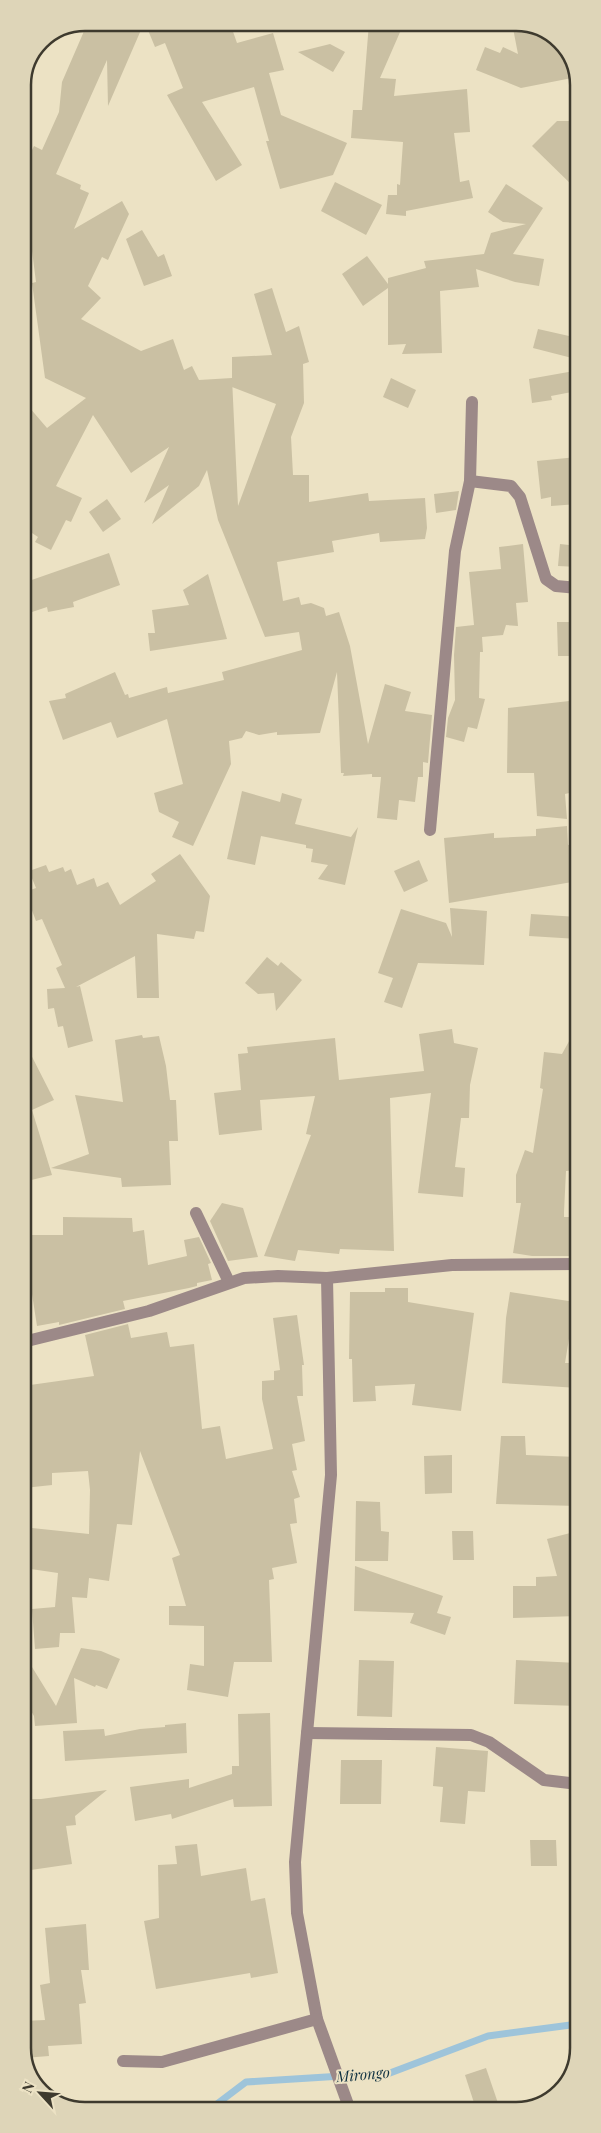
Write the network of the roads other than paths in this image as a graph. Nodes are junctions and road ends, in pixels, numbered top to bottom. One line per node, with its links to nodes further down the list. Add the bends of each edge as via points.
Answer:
1 (472, 402): 2 (street)
2 (470, 481): 3 (street, via 511,486 516,490 546,579 556,586); 4 (street, via 454,560)
3 (570, 587)
4 (430, 830)
5 (196, 1213): 8 (street)
6 (570, 1264): 7 (street, via 452,1265)
7 (327, 1278): 8 (street, via 262,1277); 10 (street, via 331,1475)
8 (229, 1282): 9 (street, via 149,1311)
9 (31, 1340)
10 (307, 1733): 11 (street, via 472,1735 489,1742 544,1780); 12 (street, via 295,1871 297,1913)
11 (570, 1783)
12 (317, 2019): 13 (street, via 162,2062); 14 (street)
13 (123, 2061)
14 (348, 2102)

